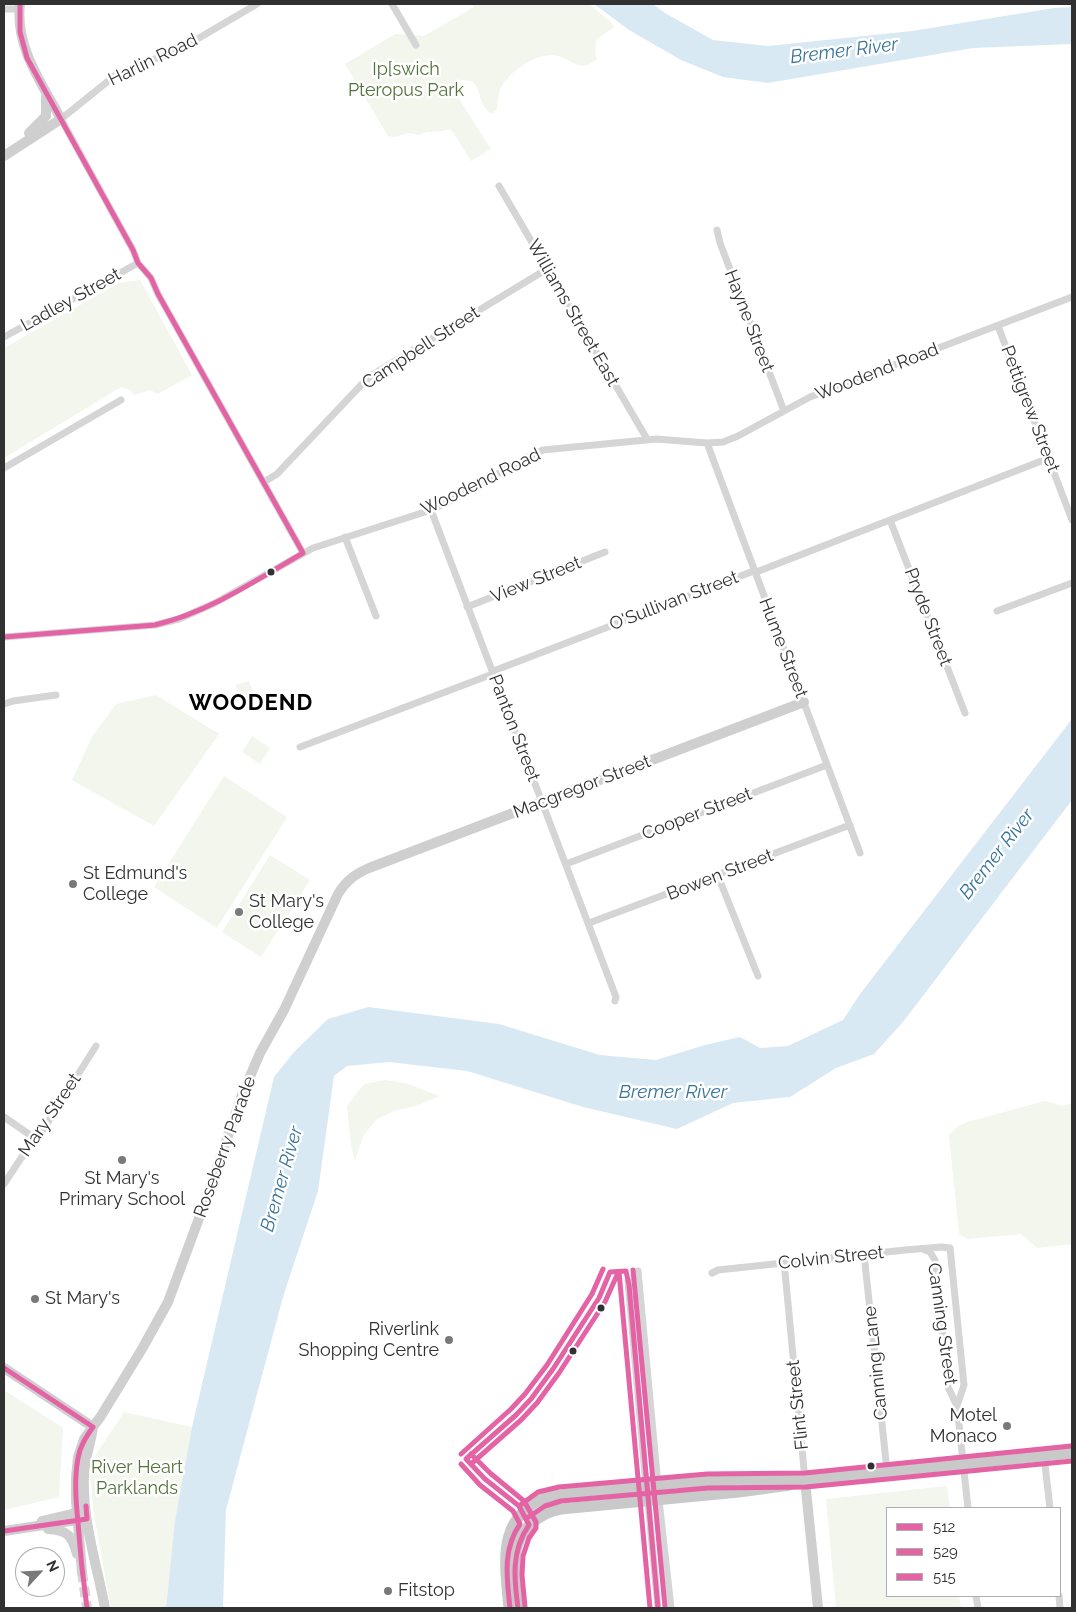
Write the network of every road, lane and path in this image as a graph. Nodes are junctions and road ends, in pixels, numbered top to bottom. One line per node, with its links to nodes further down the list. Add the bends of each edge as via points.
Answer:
1 (257, 4): 7 (street, Harlin Road, via 182,48 117,74)
2 (392, 4): 5 (street)
3 (19, 6): 4 (street); 6 (street, via 27,58)
4 (4, 9)
5 (416, 45)
6 (46, 91): 7 (street); 8 (street, via 47,108 43,120)
7 (61, 119): 8 (street, Harlin Road); 11 (street)
8 (4, 156)
9 (499, 186): 12 (street, Williams Street East)
10 (717, 230): 17 (street, Hayne Street)
11 (138, 263): 15 (street, Ladley Street); 22 (street, via 151,278)
12 (547, 269): 18 (street, Williams Street East); 22 (street, Campbell Street, via 372,376 278,474)
13 (1072, 298): 14 (street, Woodend Road)
14 (998, 326): 17 (street, Woodend Road, via 810,397); 20 (street, Pettigrew Street)
15 (4, 337)
16 (120, 400): 21 (street)
17 (784, 411): 19 (street, Woodend Road, via 738,436 723,442)
18 (647, 439): 19 (street, Woodend Road); 23 (street, Woodend Road, via 543,450)
19 (707, 443): 29 (street, Hume Street)
20 (1049, 458): 24 (street, O'Sullivan Street); 25 (street, Pettigrew Street)
21 (4, 468)
22 (264, 482): 28 (street)
23 (431, 510): 26 (street, Woodend Road); 31 (street, Panton Street)
24 (890, 520): 29 (street, O'Sullivan Street); 39 (street, Pryde Street)
25 (1072, 520)
26 (345, 537): 28 (street, Woodend Road); 33 (street)
27 (605, 552): 31 (street, View Street)
28 (303, 553): 34 (street, Woodend Road, via 215,603 172,621)
29 (754, 571): 35 (street, O'Sullivan Street); 37 (street, Hume Street)
30 (1072, 583): 32 (street)
31 (467, 607): 35 (street, Panton Street)
32 (997, 611)
33 (376, 616)
34 (4, 637)
35 (493, 673): 40 (street, O'Sullivan Street); 42 (street, Panton Street)
36 (56, 695): 38 (street)
37 (804, 702): 41 (street, Hume Street); 42 (street, Macgregor Street)
38 (4, 704)
39 (965, 713)
40 (300, 748)
41 (827, 764): 43 (street, Hume Street); 45 (street, Cooper Street)
42 (542, 802): 45 (street, Panton Street); 46 (street, Macgregor Street)
43 (850, 826): 44 (street, Hume Street); 47 (street, Bowen Street)
44 (860, 853)
45 (566, 864): 48 (street, Panton Street)
46 (361, 871): 64 (street, Roseberry Parade, via 348,880 338,894 284,1010 260,1053 168,1302)
47 (718, 876): 48 (street, Bowen Street); 49 (street)
48 (589, 923): 50 (street, Panton Street)
49 (758, 976)
50 (615, 1001)
51 (96, 1046): 53 (street, Mary Street)
52 (4, 1117): 53 (street)
53 (36, 1139): 54 (street, Mary Street)
54 (4, 1184)
55 (921, 1248): 56 (street, Colvin Street); 57 (street, Colvin Street); 63 (street, Canning Street, via 929,1251 935,1259 948,1387)
56 (950, 1248): 63 (street, Canning Street, via 964,1385)
57 (864, 1254): 58 (street, Colvin Street); 68 (street, Canning Lane)
58 (784, 1262): 60 (street, Colvin Street); 69 (street, Flint Street)
59 (638, 1271): 70 (street)
60 (712, 1273)
61 (628, 1281): 70 (street)
62 (4, 1368): 64 (street)
63 (957, 1406): 67 (street, Canning Street)
64 (93, 1426): 75 (street, via 84,1469)
65 (1072, 1453): 66 (main road)
66 (1044, 1456): 67 (main road); 73 (street)
67 (964, 1464): 68 (main road); 72 (street, Canning Street)
68 (887, 1471): 69 (main road)
69 (805, 1480): 70 (main road, via 725,1480); 71 (main road, via 783,1487); 86 (street, Flint Street)
70 (652, 1485): 71 (main road); 74 (main road, via 554,1495 538,1501)
71 (654, 1501): 76 (main road, via 556,1510 542,1515); 79 (street); 80 (street)
72 (968, 1507)
73 (1050, 1507)
74 (520, 1515): 76 (main road); 82 (main road, via 509,1533 505,1549)
75 (82, 1516): 77 (street, via 52,1518); 77 (street, via 81,1571 74,1544 65,1532); 81 (street)
76 (528, 1526): 83 (main road, via 514,1560)
77 (25, 1527): 78 (street)
78 (4, 1531)
79 (670, 1598): 80 (street); 85 (street)
80 (657, 1599): 84 (street)
81 (105, 1608)
82 (509, 1608)
83 (518, 1608)
84 (658, 1608)
85 (671, 1608)
86 (818, 1608)

